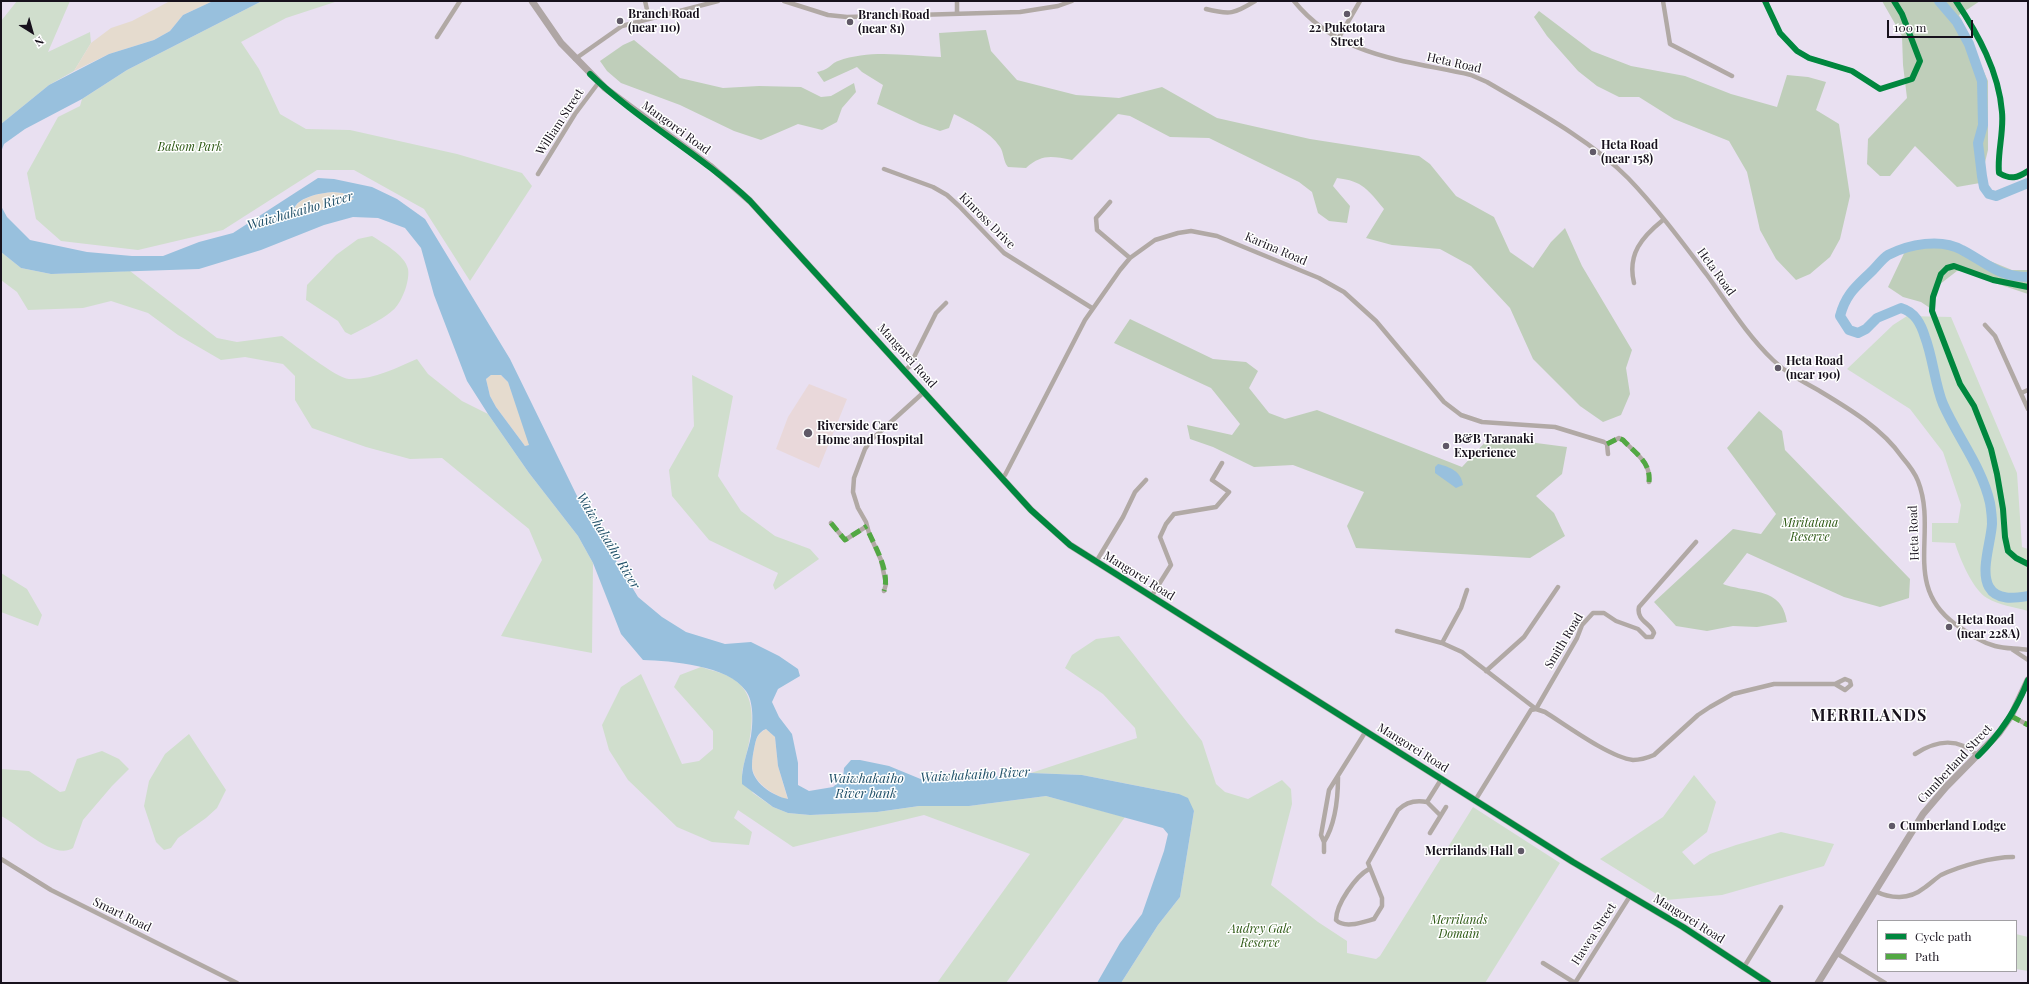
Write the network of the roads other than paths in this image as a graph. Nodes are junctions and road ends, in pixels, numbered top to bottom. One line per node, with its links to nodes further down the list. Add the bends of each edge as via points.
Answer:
1 (460, 1): 16 (street)
2 (532, 1): 18 (street, Mangorei Road)
3 (645, 1): 15 (street)
4 (714, 1): 15 (street)
5 (784, 1): 14 (street, via 838,17)
6 (957, 1): 14 (street)
7 (1072, 1): 14 (street, via 1020,12)
8 (1255, 1): 13 (street, via 1242,10 1226,14)
9 (1294, 1): 17 (street, Heta Road, via 1324,30)
10 (1360, 1): 17 (street)
11 (1663, 1): 19 (street, via 1670,44)
12 (1765, 1): 21 (street, via 1780,33 1797,51 1809,58 1852,71)
13 (1206, 9)
14 (957, 14)
15 (648, 18): 18 (street, via 622,26)
16 (437, 37)
17 (1338, 39): 25 (street, Heta Road, via 1370,54 1458,72 1487,82 1604,156 1629,179)
18 (575, 59): 20 (street, Mangorei Road)
19 (1732, 76)
20 (599, 82): 23 (street, William Street, via 575,114); 31 (street, Mangorei Road, via 627,106 710,166 750,201)
21 (1880, 89)
22 (884, 169): 29 (street, Kinross Drive, via 947,195 1004,253)
23 (538, 174)
24 (1110, 202): 26 (street, via 1096,218 1097,230)
25 (1663, 220): 27 (street, via 1638,244 1632,264); 52 (street, Heta Road, via 1737,318 1774,361 1790,375 1846,407 1882,435 1901,455 1918,480 1924,502 1925,582 1934,602 1949,619 1969,635 1989,644)
26 (1130, 258): 29 (street, Karina Road); 36 (street, Karina Road, via 1155,240 1172,234 1191,232 1217,236 1319,278 1344,292 1376,320 1444,402 1461,415 1482,422 1555,427)
27 (1634, 283)
28 (946, 303): 31 (street, via 936,313 909,367)
29 (1092, 308): 39 (street, Karina Road, via 1006,475)
30 (1985, 325): 34 (street, via 1995,336)
31 (905, 370): 33 (street, Mangorei Road)
32 (2028, 390): 34 (street)
33 (924, 392): 39 (street, Mangorei Road); 43 (street, via 878,432 865,449 853,485 855,500)
34 (2021, 393): 35 (street)
35 (2028, 409)
36 (1606, 444): 37 (street); 41 (street, via 1619,438 1623,440 1646,464 1650,471)
37 (1608, 454)
38 (1222, 463): 49 (street, via 1212,480 1229,492 1220,504 1211,509 1174,514 1166,524 1160,537 1171,565)
39 (1002, 478): 45 (street, Mangorei Road, via 1045,524)
40 (1146, 480): 45 (street, via 1135,492 1124,517)
41 (1649, 482)
42 (831, 523): 43 (street, via 845,540)
43 (867, 526): 48 (street, via 881,560 886,584)
44 (1696, 542): 58 (street, Smith Road, via 1639,607 1641,618 1653,630 1652,637 1646,637 1638,629 1616,621 1604,613 1593,613 1582,625)
45 (1096, 562): 49 (street, Mangorei Road)
46 (1558, 586): 55 (street, via 1524,637)
47 (1467, 590): 51 (street, via 1461,608)
48 (884, 592)
49 (1151, 597): 61 (street, Mangorei Road)
50 (1397, 631): 51 (street)
51 (1442, 643): 55 (street, via 1462,652)
52 (2013, 650): 53 (street, Heta Road); 54 (street, Heta Road)
53 (2028, 650)
54 (2028, 660)
55 (1486, 671): 58 (street)
56 (2028, 680): 59 (street, Cumberland Street)
57 (1835, 684): 58 (street, via 1774,684 1733,694 1698,715 1659,752 1640,760 1617,755)
58 (1536, 709): 66 (street, Smith Road, via 1531,710)
59 (2011, 716): 60 (street); 63 (street, Cumberland Street)
60 (2028, 725)
61 (1366, 731): 64 (street); 65 (street, Mangorei Road)
62 (1915, 754): 63 (street, via 1933,744 1950,742 1962,744)
63 (1978, 756): 76 (street, Cumberland Street, via 1923,814)
64 (1338, 777): 71 (street, via 1335,815); 71 (street, via 1329,790 1321,835)
65 (1442, 778): 66 (street, Mangorei Road); 67 (street)
66 (1476, 799): 77 (street, Mangorei Road)
67 (1427, 802): 69 (street); 75 (street, via 1420,800 1403,805 1398,810 1368,863)
68 (1446, 807): 69 (street)
69 (1440, 815): 70 (street)
70 (1430, 833)
71 (1324, 842): 72 (street)
72 (1324, 852)
73 (2013, 857): 76 (street, via 2000,857 1946,873 1908,896 1893,897)
74 (1, 860): 83 (street, Smart Road, via 51,890)
75 (1370, 869): 75 (street, via 1382,898 1382,906 1374,919 1350,924 1338,922 1336,911 1343,899 1361,873)
76 (1875, 891): 79 (street, Cumberland Street)
77 (1630, 896): 81 (street, Mangorei Road); 84 (street, Hawea Street)
78 (1781, 907): 81 (street)
79 (1836, 953): 86 (street, Cumberland Street); 87 (street)
80 (1543, 963): 84 (street)
81 (1744, 967): 82 (street, Mangorei Road)
82 (1760, 981): 85 (street, Mangorei Road)
83 (237, 983)
84 (1575, 983)
85 (1768, 983)
86 (1818, 983)
87 (1885, 983)

